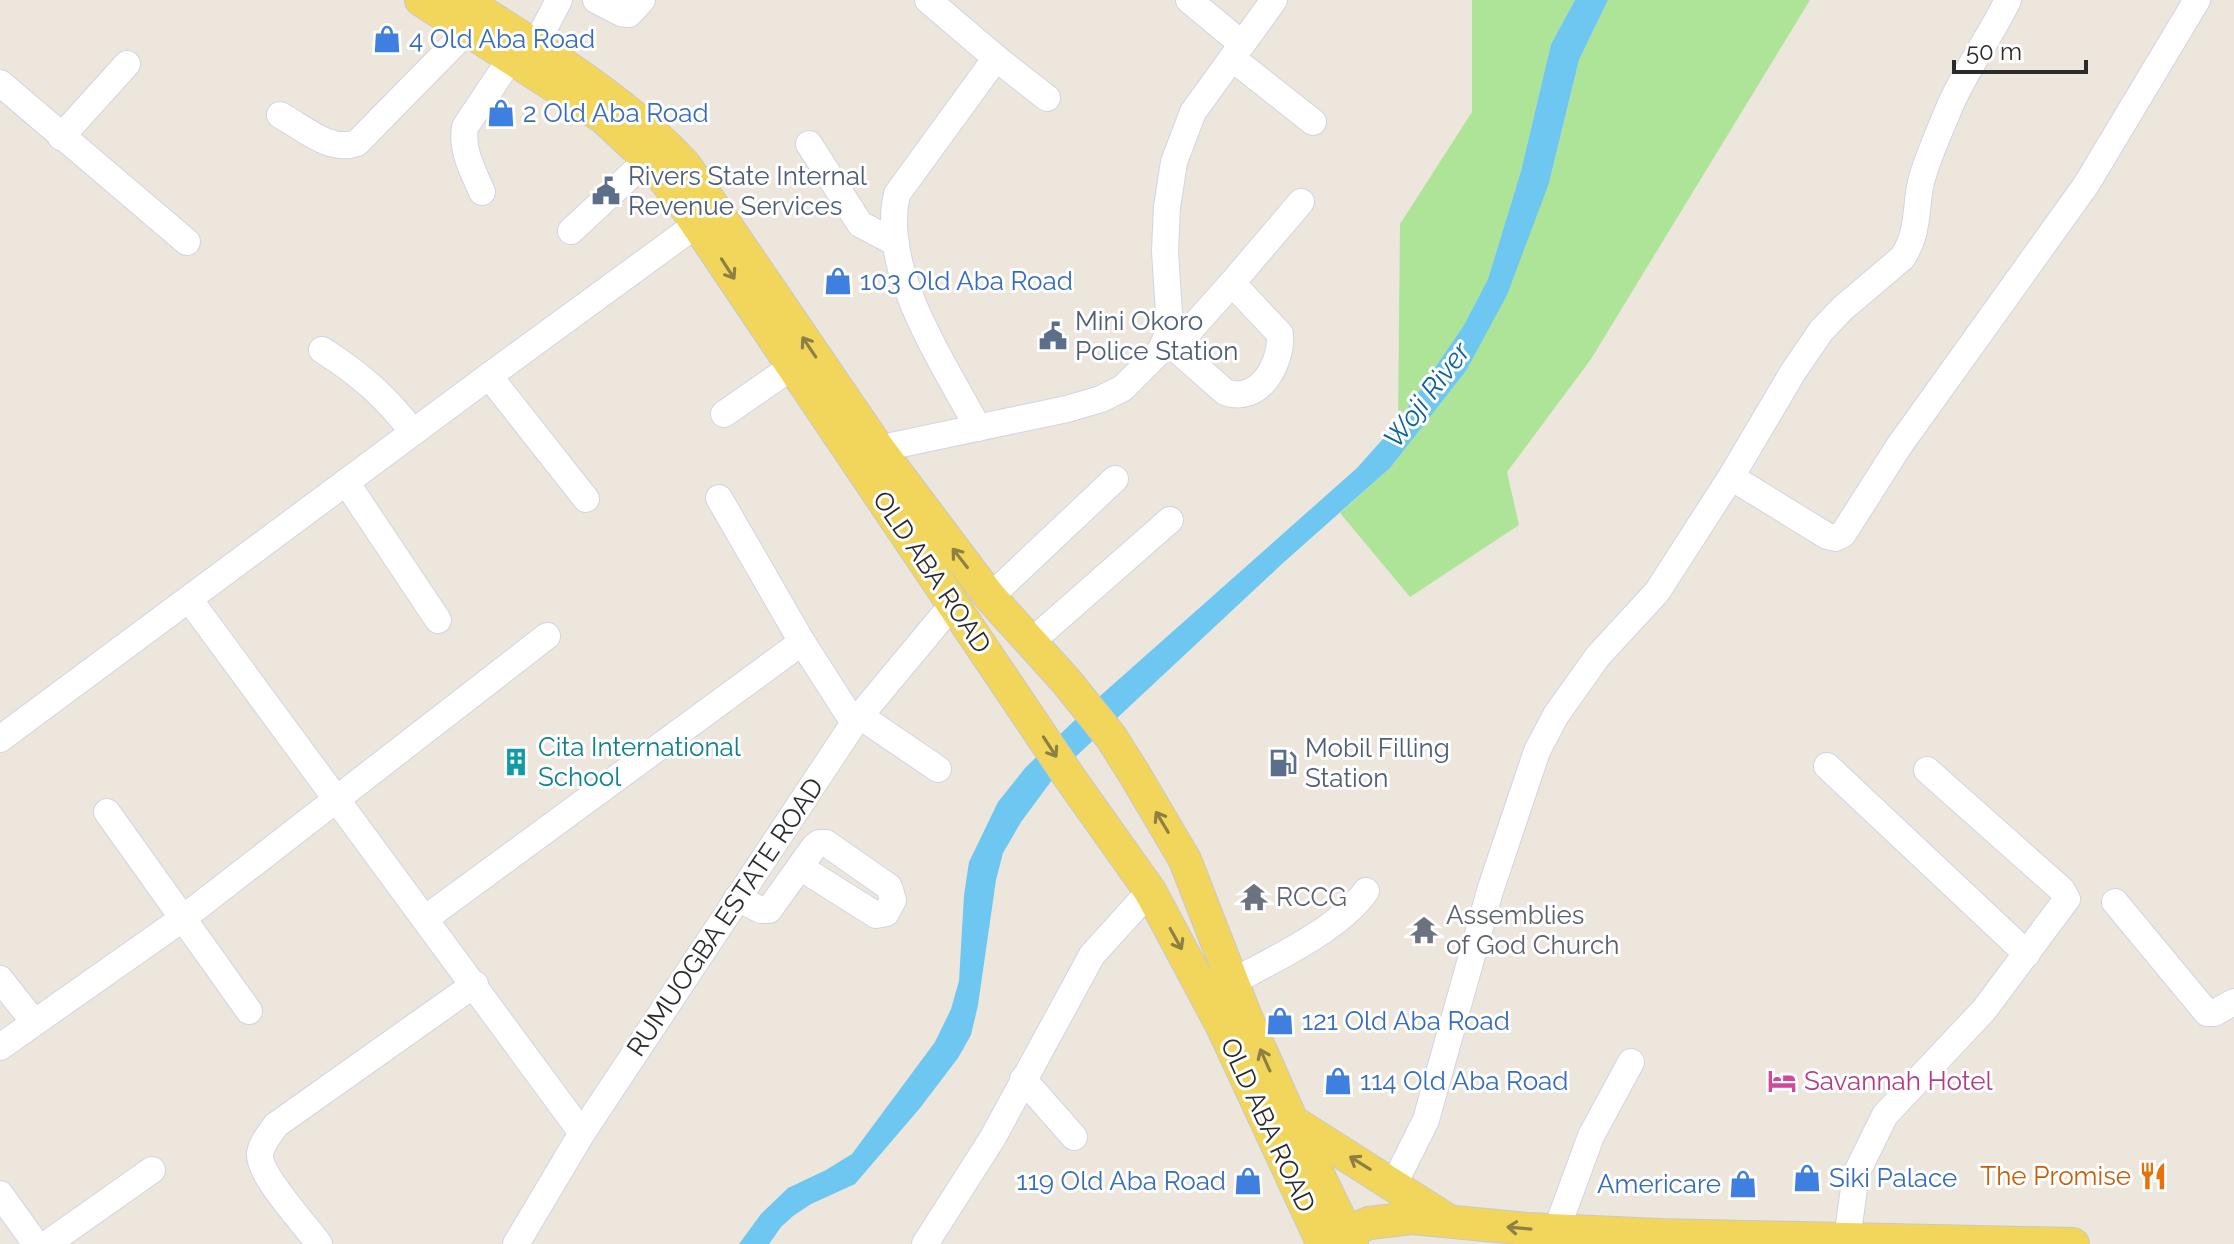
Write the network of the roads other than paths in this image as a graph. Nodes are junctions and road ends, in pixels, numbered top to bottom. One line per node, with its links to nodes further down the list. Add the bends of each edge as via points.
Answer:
1 (421, 0): 10 (main road, OLD ABA ROAD)
2 (559, 0): 12 (street)
3 (596, 0): 4 (street, via 629,14)
4 (642, 0)
5 (928, 0): 13 (street)
6 (1189, 0): 11 (street)
7 (1274, 0): 11 (street)
8 (2008, 0): 37 (street, via 1947,112 1922,182 1910,248 1821,331)
9 (2197, 0): 37 (street, via 2086,185 1899,446 1843,534 1827,536)
10 (465, 15): 12 (main road, OLD ABA ROAD); 17 (street, via 357,143 334,146)
11 (1237, 51): 18 (street); 29 (street, via 1193,112 1174,162 1165,251)
12 (523, 52): 21 (main road, OLD ABA ROAD); 22 (street, via 465,127 465,152); 36 (main road, OLD ABA ROAD, one-way to 12, via 685,165 601,89)
13 (996, 58): 16 (street); 27 (street, via 897,194)
14 (127, 64): 19 (street)
15 (0, 83): 19 (street)
16 (1047, 98)
17 (280, 115)
18 (1313, 122)
19 (61, 137): 26 (street)
20 (809, 144): 27 (street, via 860,224)
21 (648, 159): 24 (main road, OLD ABA ROAD); 25 (street)
22 (482, 192)
23 (1301, 202): 28 (street)
24 (697, 224): 31 (main road, OLD ABA ROAD, one-way to 31); 32 (street)
25 (571, 231)
26 (187, 242)
27 (896, 243): 34 (street, via 909,296)
28 (1232, 283): 29 (street); 29 (street, via 1280,334 1276,362 1259,386 1247,394 1225,392)
29 (1170, 344): 34 (street, via 1123,388 1101,399)
30 (322, 350): 35 (street, via 372,384)
31 (793, 366): 33 (street, via 746,386); 36 (main road, OLD ABA ROAD)
32 (489, 376): 35 (street); 41 (street)
33 (724, 414)
34 (978, 428): 36 (street)
35 (413, 432): 39 (street)
36 (865, 452): 43 (main road, OLD ABA ROAD, one-way to 36); 45 (main road, OLD ABA ROAD)
37 (1731, 477): 78 (street, via 1657,592 1577,684 1537,751 1490,891 1426,1120)
38 (1115, 479): 43 (street)
39 (346, 482): 44 (street); 46 (street)
40 (719, 498): 48 (street)
41 (586, 499)
42 (1170, 520): 49 (street)
43 (990, 597): 49 (main road, OLD ABA ROAD)
44 (189, 599): 51 (street); 55 (street)
45 (953, 604): 50 (street, RUMUOGBA ESTATE ROAD); 58 (main road, OLD ABA ROAD, one-way to 58)
46 (438, 620)
47 (547, 636): 55 (street)
48 (802, 642): 50 (street); 62 (street)
49 (1031, 642): 66 (main road, OLD ABA ROAD, one-way to 49, via 1185,860 1111,737)
50 (857, 720): 53 (street); 60 (street, RUMUOGBA ESTATE ROAD)
51 (0, 739)
52 (1827, 766): 64 (street)
53 (938, 769)
54 (1927, 770): 64 (street, via 2066,896)
55 (338, 800): 62 (street); 63 (street)
56 (107, 812): 63 (street)
57 (800, 867): 60 (street, via 769,910)
58 (1150, 891): 73 (street, via 1092,955); 83 (main road, OLD ABA ROAD, one-way to 83)
59 (1366, 891): 66 (street, via 1343,916)
60 (737, 898): 75 (street, RUMUOGBA ESTATE ROAD)
61 (2115, 902): 68 (street, via 2207,1013)
62 (426, 918): 67 (street)
63 (182, 919): 69 (street); 70 (street)
64 (2027, 954): 82 (street, via 1984,1010 1885,1115 1856,1174)
65 (0, 979): 70 (street)
66 (1232, 982): 74 (main road, OLD ABA ROAD, one-way to 66)
67 (475, 984): 75 (street); 86 (street, via 276,1125 263,1142 259,1157 267,1174)
68 (2234, 1002)
69 (249, 1011)
70 (34, 1022): 71 (street)
71 (0, 1047)
72 (1631, 1062): 81 (street, via 1591,1136)
73 (1023, 1079): 76 (street); 88 (street)
74 (1292, 1121): 78 (main road, one-way to 74); 83 (main road, OLD ABA ROAD)
75 (582, 1133): 87 (street, RUMUOGBA ESTATE ROAD)
76 (1074, 1137)
77 (152, 1170): 85 (street)
78 (1394, 1184): 80 (main road)
79 (0, 1194): 84 (street)
80 (1449, 1221): 81 (main road, one-way to 80); 83 (main road, via 1389,1220)
81 (1556, 1231): 82 (main road)
82 (1847, 1239): 89 (main road)
83 (1333, 1241)
84 (36, 1244)
85 (47, 1244)
86 (319, 1244)
87 (516, 1244)
88 (925, 1244)
89 (2073, 1244)

